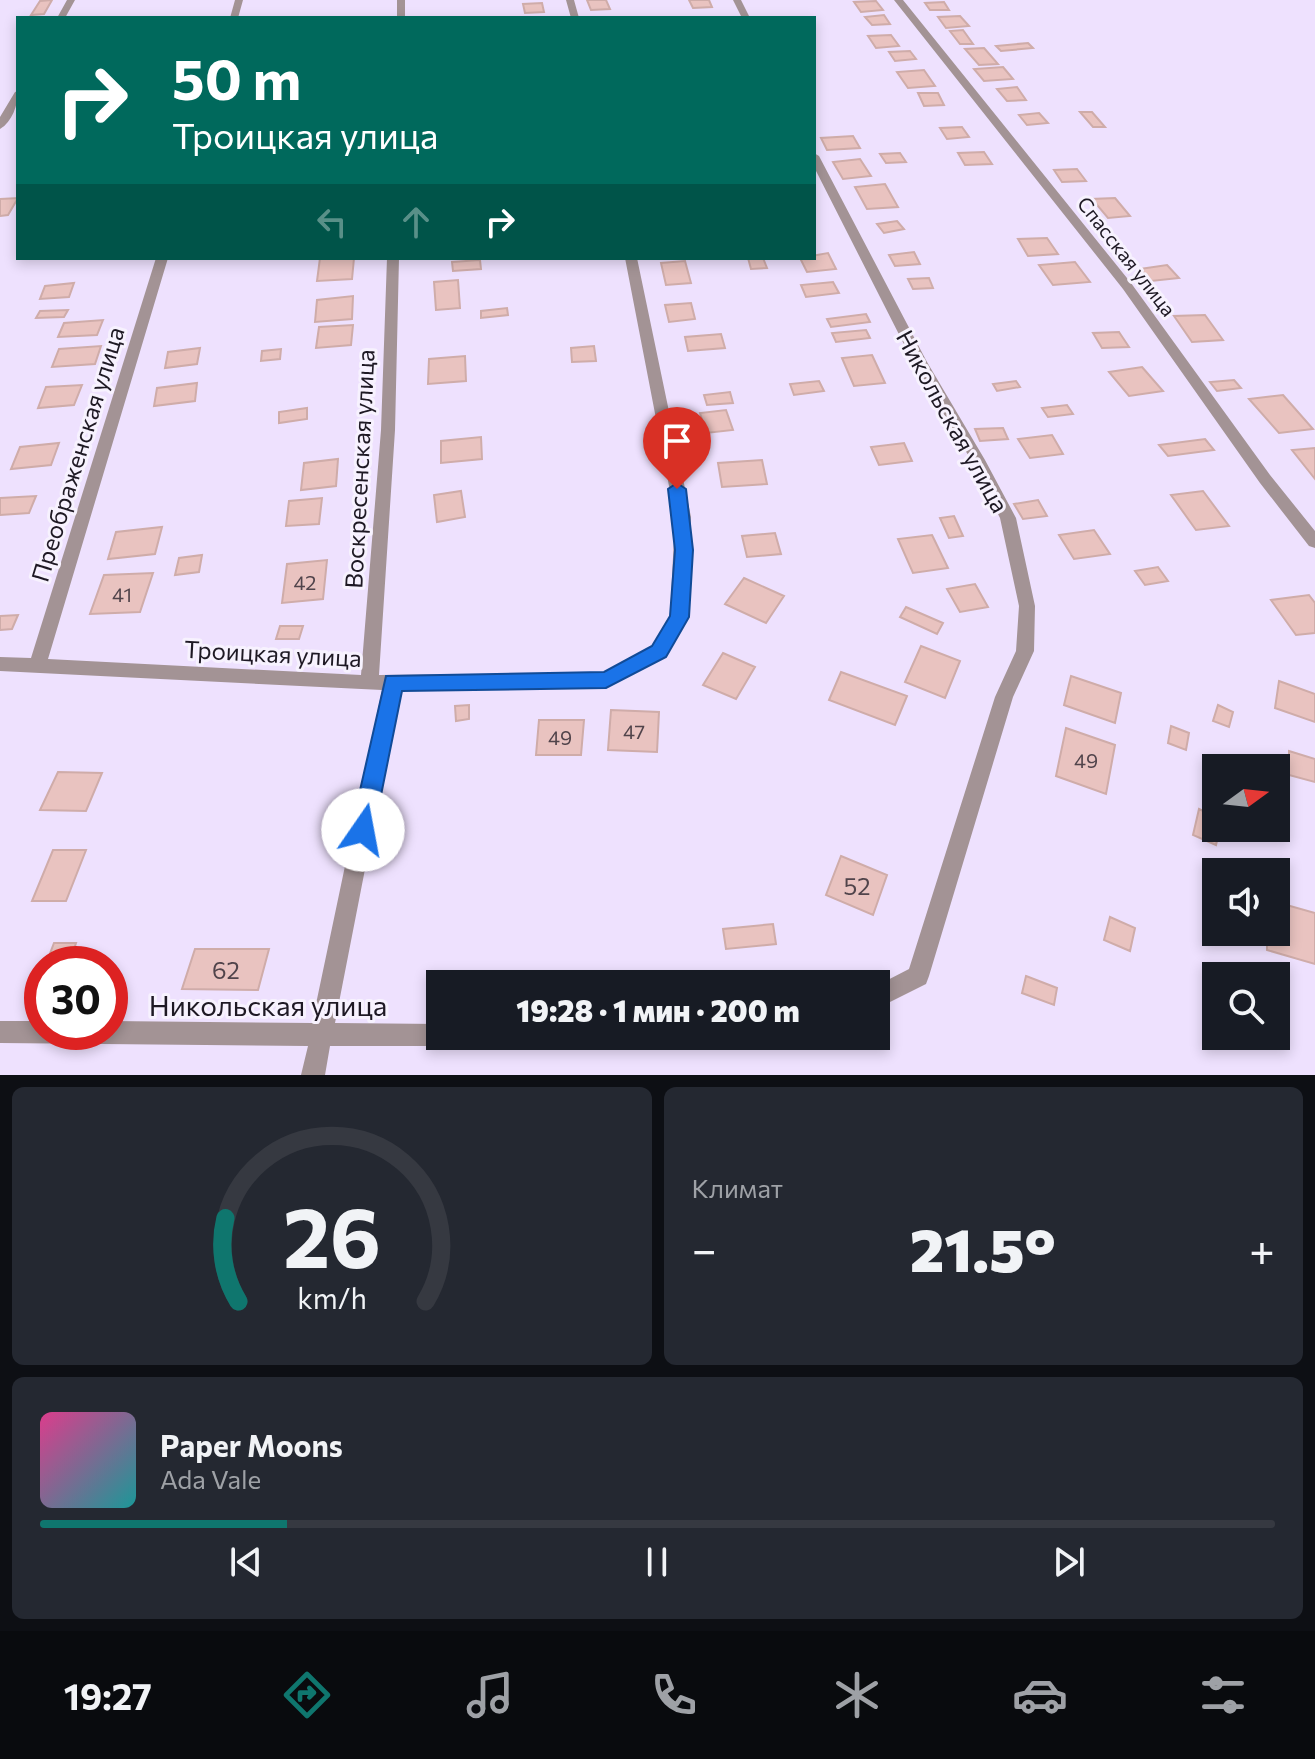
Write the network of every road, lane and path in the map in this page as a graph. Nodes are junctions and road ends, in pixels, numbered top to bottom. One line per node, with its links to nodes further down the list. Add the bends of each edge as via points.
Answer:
1 (898, 0): 8 (street, Спасская улица, via 1127,286)
2 (16, 98): 3 (street)
3 (0, 126)
4 (816, 160): 13 (street, Никольская улица, via 1008,518 1027,606 1025,651 1004,697 918,976)
5 (161, 260): 10 (street, Преображенская улица)
6 (393, 260): 12 (street, Воскресенская улица, via 388,430)
7 (631, 260): 11 (street, Троицкая улица, via 683,517 679,617 659,652 606,680)
8 (1315, 542)
9 (0, 664): 10 (street, Троицкая улица)
10 (38, 664): 12 (street, Троицкая улица)
11 (393, 682): 12 (street, Троицкая улица); 16 (street)
12 (369, 683)
13 (890, 991)
14 (0, 1032): 16 (street, Никольская улица)
15 (426, 1035): 16 (street, Никольская улица)
16 (320, 1037): 17 (street)
17 (313, 1075)

